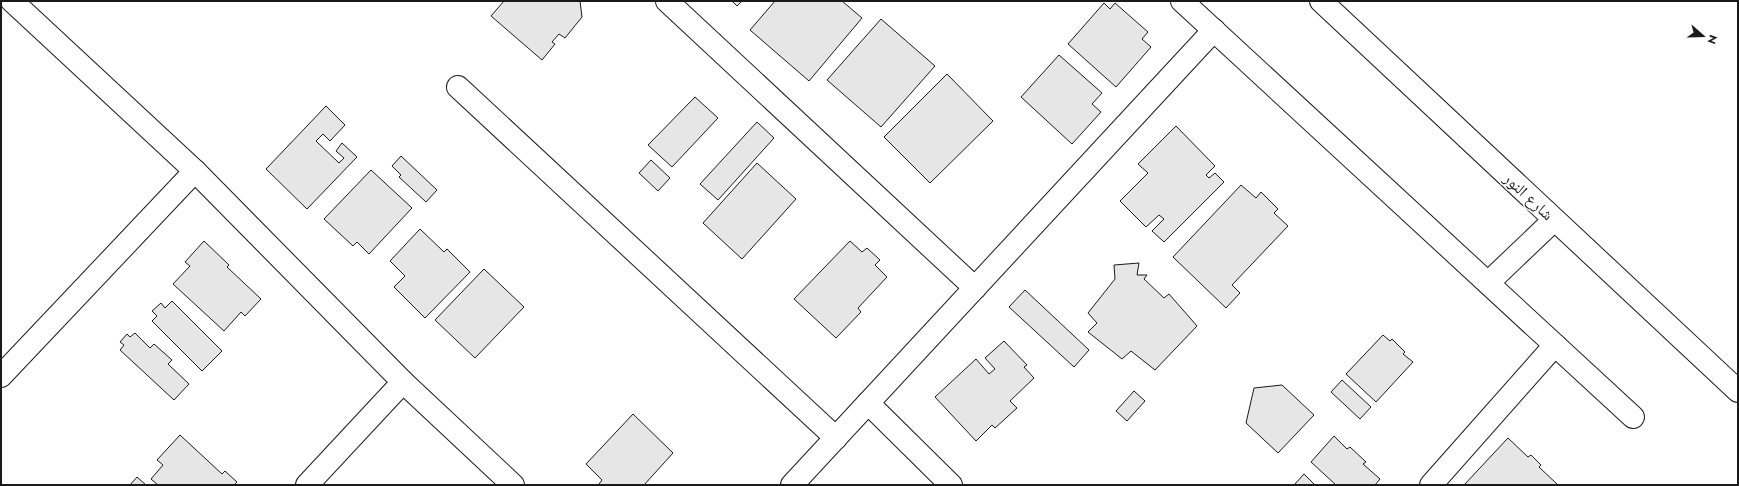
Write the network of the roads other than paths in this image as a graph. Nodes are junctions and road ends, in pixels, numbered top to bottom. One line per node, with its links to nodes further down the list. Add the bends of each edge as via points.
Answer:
1 (12, 1): 7 (street)
2 (667, 1): 10 (street)
3 (1182, 1): 5 (street)
4 (1321, 1): 8 (street, شارع النور)
5 (1214, 30): 9 (street); 10 (street)
6 (458, 86): 17 (street)
7 (195, 171): 12 (street); 13 (street)
8 (1554, 220): 9 (street); 14 (street, شارع النور)
9 (1488, 283): 11 (street)
10 (975, 288): 15 (street)
11 (1554, 344): 16 (street); 22 (street)
12 (1, 376)
13 (403, 382): 18 (street); 19 (street)
14 (1738, 390)
15 (868, 403): 17 (street); 21 (street)
16 (1633, 417)
17 (836, 438): 20 (street)
18 (307, 485)
19 (513, 485)
20 (792, 485)
21 (951, 485)
22 (1431, 485)

